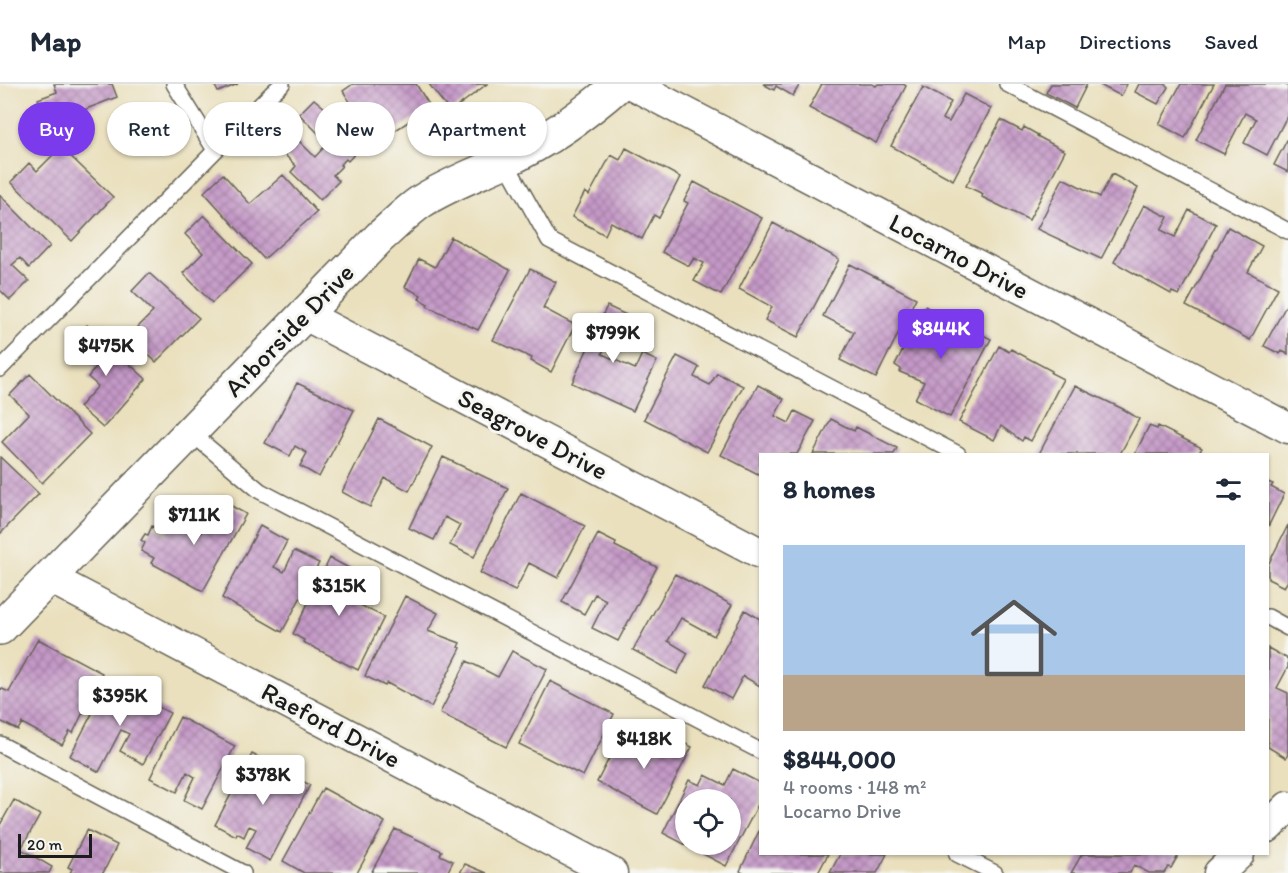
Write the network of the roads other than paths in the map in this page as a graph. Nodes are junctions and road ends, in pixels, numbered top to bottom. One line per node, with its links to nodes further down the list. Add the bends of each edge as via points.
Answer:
1 (174, 84): 7 (lane)
2 (282, 84): 6 (lane)
3 (619, 84): 9 (street, Arborside Drive, via 549,138)
4 (630, 84): 13 (street, Locarno Drive)
5 (1007, 84): 10 (lane)
6 (264, 102)
7 (203, 131)
8 (209, 156): 12 (lane)
9 (505, 161): 11 (street, Arborside Drive, via 463,178 421,202 380,237); 15 (lane, via 549,240)
10 (1288, 231)
11 (305, 315): 14 (street, Arborside Drive); 16 (street, Seagrove Drive)
12 (0, 369)
13 (1288, 428)
14 (190, 432): 17 (street, Arborside Drive); 22 (lane, via 260,492)
15 (956, 453)
16 (759, 552)
17 (50, 578): 19 (street, Arborside Drive); 26 (street, Raeford Drive)
18 (1269, 618): 20 (lane)
19 (0, 628)
20 (1288, 628)
21 (0, 744): 25 (lane)
22 (759, 751)
23 (959, 855): 27 (lane)
24 (1238, 855): 28 (street)
25 (243, 873)
26 (612, 873)
27 (994, 873)
28 (1219, 873)

